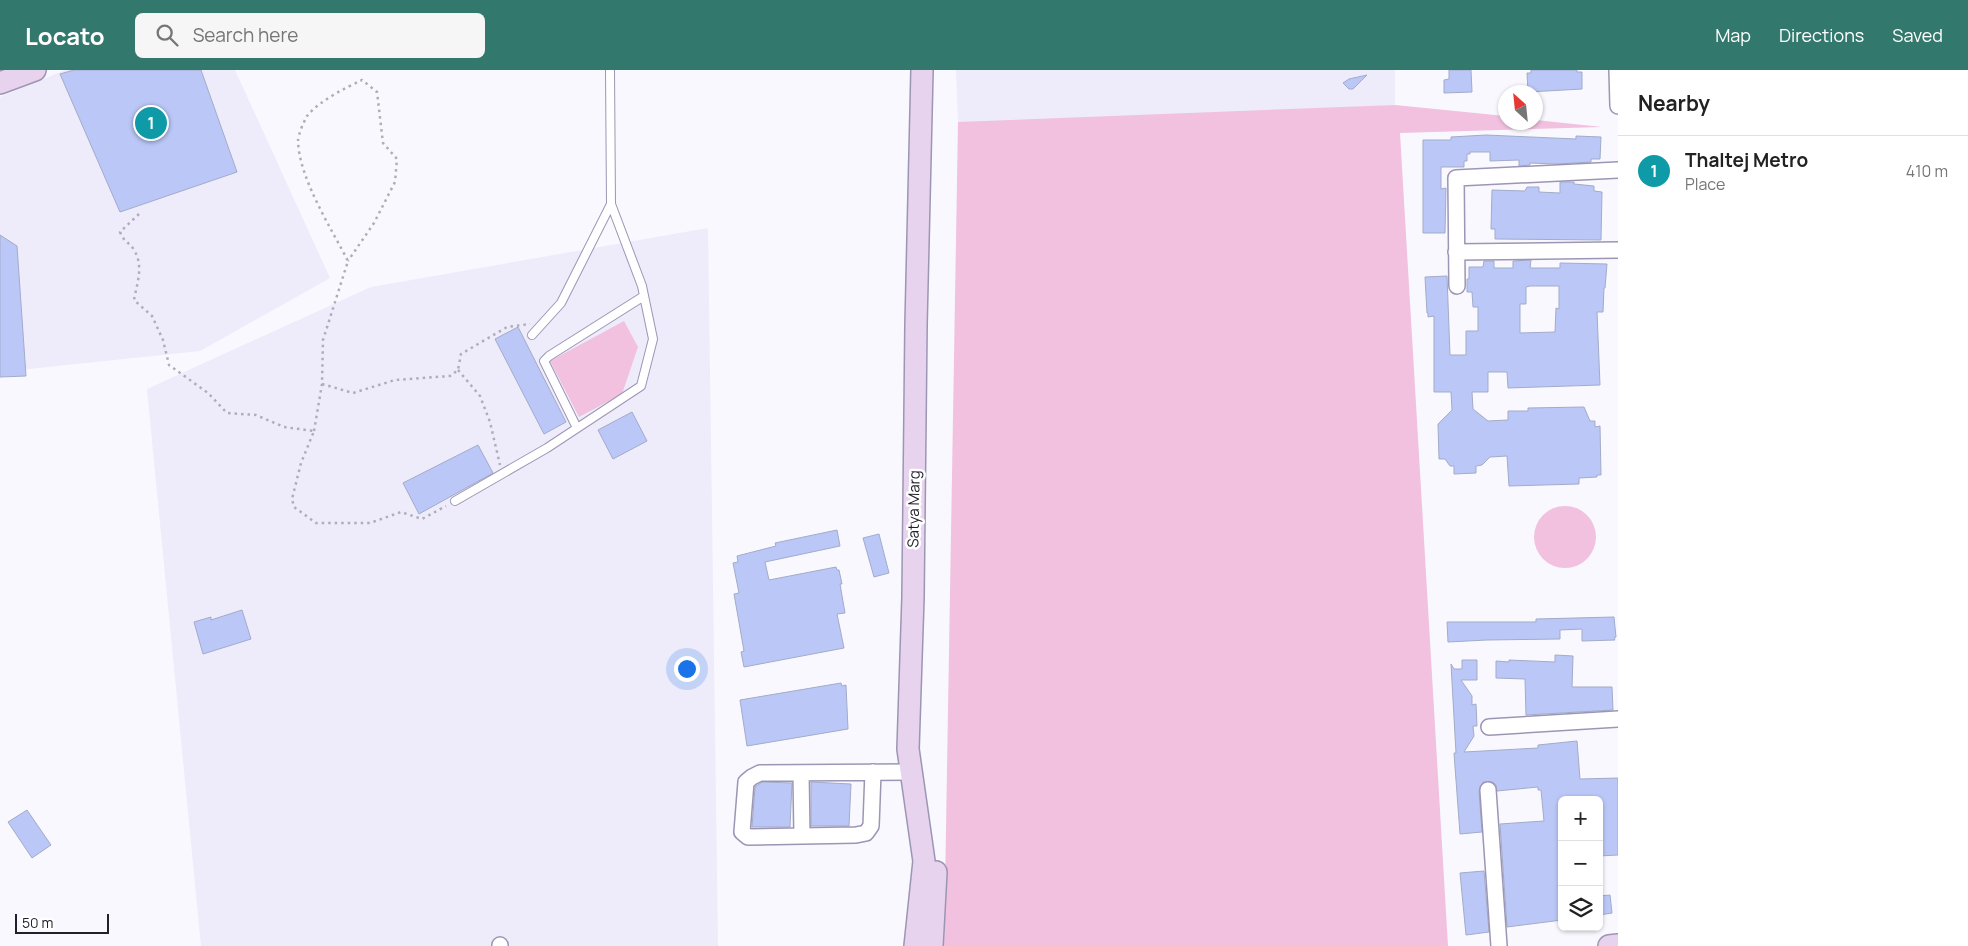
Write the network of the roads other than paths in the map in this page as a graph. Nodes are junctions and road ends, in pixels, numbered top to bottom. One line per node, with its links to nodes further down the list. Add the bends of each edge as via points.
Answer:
1 (35, 70): 6 (main road)
2 (610, 70): 9 (lane)
3 (922, 70): 17 (main road, Satya Marg)
4 (936, 70): 17 (main road, Satya Marg)
5 (1617, 70): 7 (street)
6 (0, 83)
7 (1618, 106)
8 (1618, 170): 11 (street, via 1456,178)
9 (611, 204): 13 (lane); 14 (lane, via 561,303)
10 (1618, 250): 11 (street)
11 (1456, 252): 12 (street)
12 (1457, 286)
13 (644, 296): 15 (lane, via 653,339 641,386); 15 (lane, via 544,361)
14 (532, 336)
15 (577, 428): 16 (lane)
16 (455, 501)
17 (917, 670): 21 (main road, Satya Marg, via 908,749); 27 (main road, Satya Marg, via 921,755 936,877)
18 (1618, 719): 19 (street)
19 (1489, 727)
20 (873, 772): 21 (street); 22 (street); 24 (street, via 871,826 866,833 856,836)
21 (911, 772): 26 (main road, Satya Marg, via 924,861)
22 (801, 773): 24 (street); 24 (street, via 760,773 746,782 742,832 748,837)
23 (1488, 790): 28 (street)
24 (802, 836)
25 (1618, 945): 29 (main road)
26 (915, 946)
27 (932, 946)
28 (1499, 946)
29 (1608, 946)

